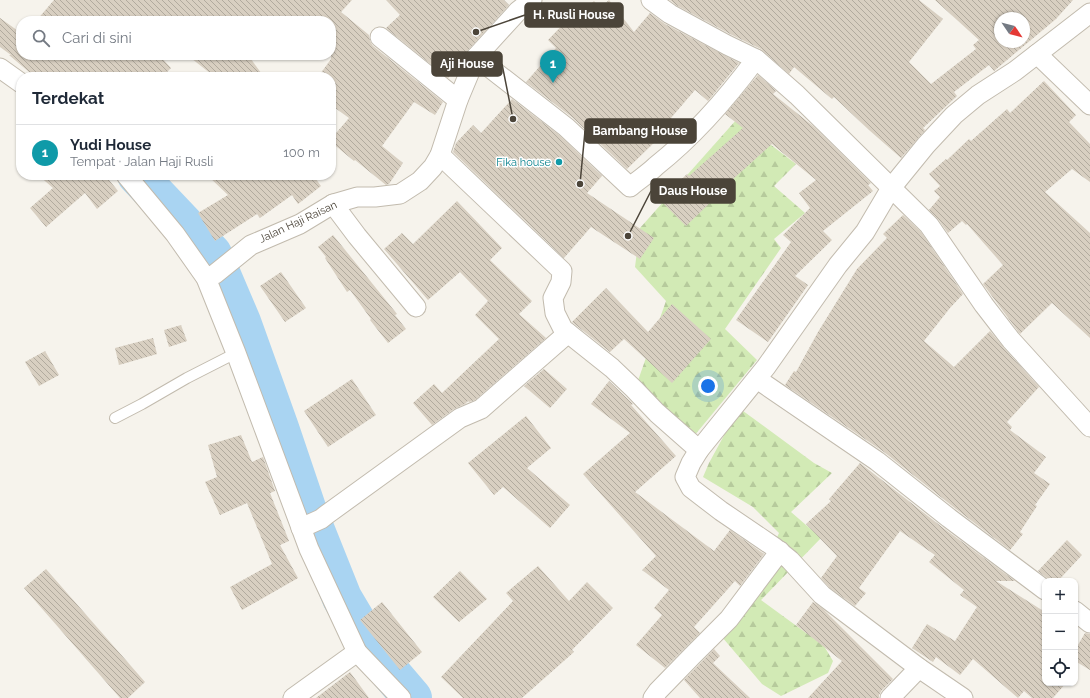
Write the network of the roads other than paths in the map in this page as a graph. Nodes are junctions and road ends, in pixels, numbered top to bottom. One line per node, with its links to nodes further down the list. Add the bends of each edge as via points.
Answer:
1 (651, 0): 7 (street, via 670,14)
2 (520, 4): 6 (street, Jalan Haji Raisan)
3 (1090, 14): 5 (street)
4 (380, 36): 10 (street)
5 (1037, 54): 11 (street); 14 (street, via 954,115)
6 (476, 57): 7 (street, via 566,127 630,187 657,166 701,124); 10 (street, Jalan Haji Raisan)
7 (756, 59): 14 (street, via 797,95)
8 (0, 68): 9 (street)
9 (16, 79)
10 (458, 100): 12 (street, Jalan Haji Raisan)
11 (1090, 105)
12 (440, 156): 15 (street, Jalan Haji Raisan, via 420,182 400,194 357,197); 18 (street, via 562,271 561,282 553,298 555,313 563,330)
13 (130, 180): 16 (street)
14 (891, 188): 20 (street, via 865,232 838,265); 22 (street, via 929,226 1011,340)
15 (333, 204): 16 (street, Jalan Haji Raisan, via 300,224 251,244); 17 (street)
16 (211, 276): 19 (street)
17 (416, 307)
18 (568, 333): 23 (street, via 612,368); 24 (street, via 481,410 460,418)
19 (236, 353): 21 (lane); 24 (street)
20 (757, 379): 23 (street); 26 (street, via 877,460 948,518)
21 (115, 418)
22 (1090, 427)
23 (698, 450): 25 (street, via 685,477 691,488)
24 (310, 524): 29 (street, via 309,549)
25 (780, 551): 30 (street, via 822,594); 33 (street, via 729,619)
26 (1042, 588)
27 (1078, 613): 28 (street)
28 (1090, 623)
29 (357, 652): 31 (street); 32 (street)
30 (919, 668): 34 (street); 35 (street)
31 (293, 698)
32 (401, 698)
33 (653, 698)
34 (890, 698)
35 (963, 698)

